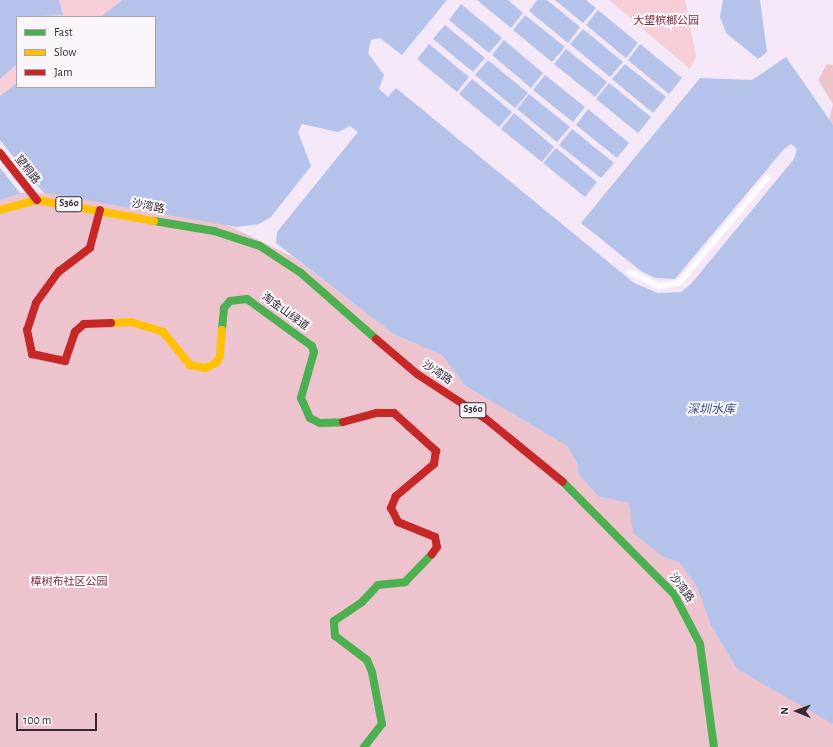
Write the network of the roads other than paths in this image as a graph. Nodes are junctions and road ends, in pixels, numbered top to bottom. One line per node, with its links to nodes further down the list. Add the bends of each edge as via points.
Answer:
1 (0, 153): 3 (street, 望桐路)
2 (768, 177): 6 (street, via 679,283 659,286)
3 (37, 200): 4 (street, 沙湾路 / S360); 5 (street, 沙湾路 / S360)
4 (0, 210)
5 (100, 210): 7 (street, 淘金山绿道, via 90,248 59,271 36,303 27,330 32,354 64,361 75,332 84,324 131,322 163,332 190,365 205,368 216,363 220,356 224,308 230,301 247,299 312,346 314,352 302,398 310,418 320,423 337,423 378,413 394,412 436,451 434,464 396,496 391,508 398,522 434,536 437,547 405,582 378,585 334,621 335,636 367,660 372,672 382,724); 8 (street, 沙湾路 / S360, via 224,233 270,251 301,273 417,374 486,418 550,468 674,594 690,619 706,666)
6 (630, 272)
7 (364, 747)
8 (714, 747)

